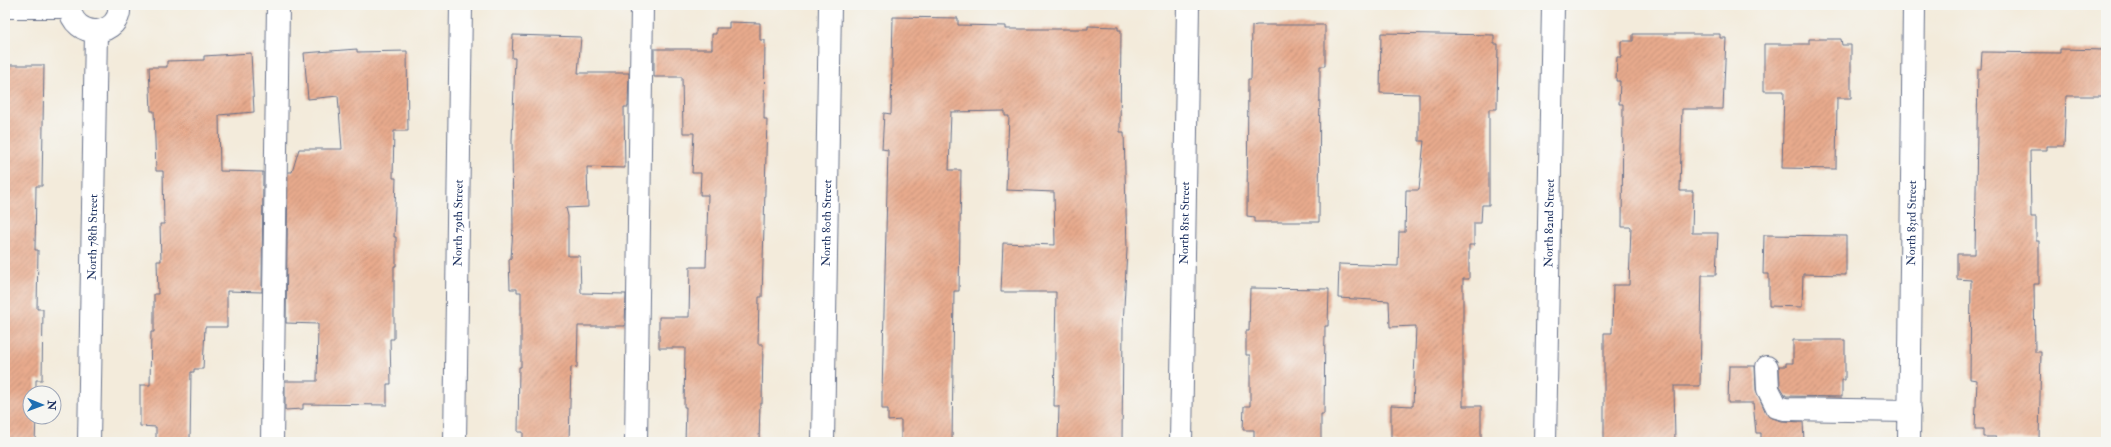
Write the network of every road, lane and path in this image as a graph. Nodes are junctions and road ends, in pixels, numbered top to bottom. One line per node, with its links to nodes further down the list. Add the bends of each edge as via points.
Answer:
1 (119, 5): 2 (street); 12 (street, via 117,17 112,24)
2 (126, 5)
3 (278, 5): 16 (street)
4 (462, 5): 17 (street, North 79th Street)
5 (642, 5): 18 (street)
6 (830, 5): 19 (street, North 80th Street)
7 (1188, 5): 20 (street, North 81st Street)
8 (1553, 5): 21 (street, North 82nd Street)
9 (1914, 5): 14 (street, North 83rd Street)
10 (69, 6): 11 (street); 12 (street, via 73,21 79,27)
11 (5, 7)
12 (96, 32): 15 (street, North 78th Street)
13 (1767, 367): 14 (street, via 1768,389 1777,406 1785,409)
14 (1910, 411): 22 (street, North 83rd Street)
15 (89, 442)
16 (272, 442)
17 (455, 442)
18 (636, 442)
19 (823, 442)
20 (1181, 442)
21 (1545, 442)
22 (1909, 442)

